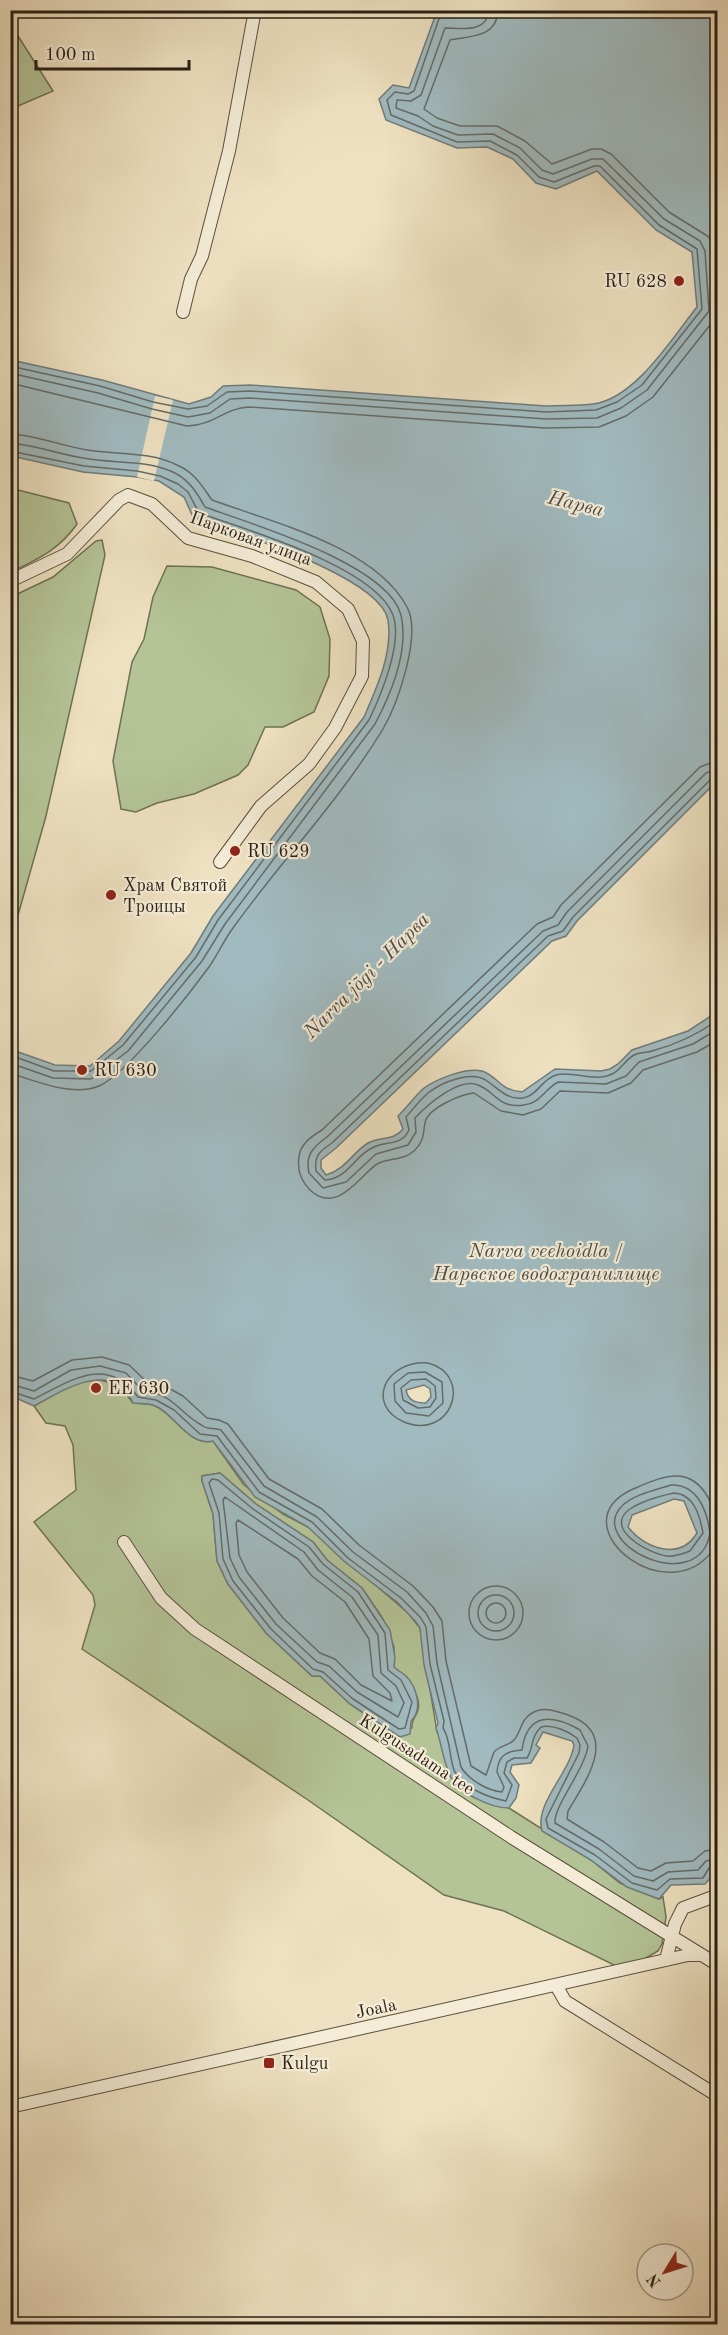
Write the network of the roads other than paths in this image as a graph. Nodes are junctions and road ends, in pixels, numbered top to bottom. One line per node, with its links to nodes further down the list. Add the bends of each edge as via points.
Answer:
1 (255, 10): 2 (street, via 231,140 202,256 191,279)
2 (183, 312)
3 (10, 581): 4 (street, Парковая улица, via 67,554 128,495 152,504 188,538 300,574 330,591 348,609 365,650 358,689 320,751 261,806)
4 (220, 862)
5 (124, 1542): 7 (street, Kulgusadama tee, via 161,1598 195,1629 511,1837)
6 (717, 1895): 7 (street, via 683,1908)
7 (674, 1936): 8 (street, Kulgusadama tee); 9 (street)
8 (702, 1954): 9 (street, Joala); 10 (street, Kulgusadama tee)
9 (666, 1960): 11 (street, Joala)
10 (717, 1965)
11 (557, 1987): 12 (street, via 565,2001); 13 (street, Joala)
12 (717, 2096)
13 (10, 2107)

